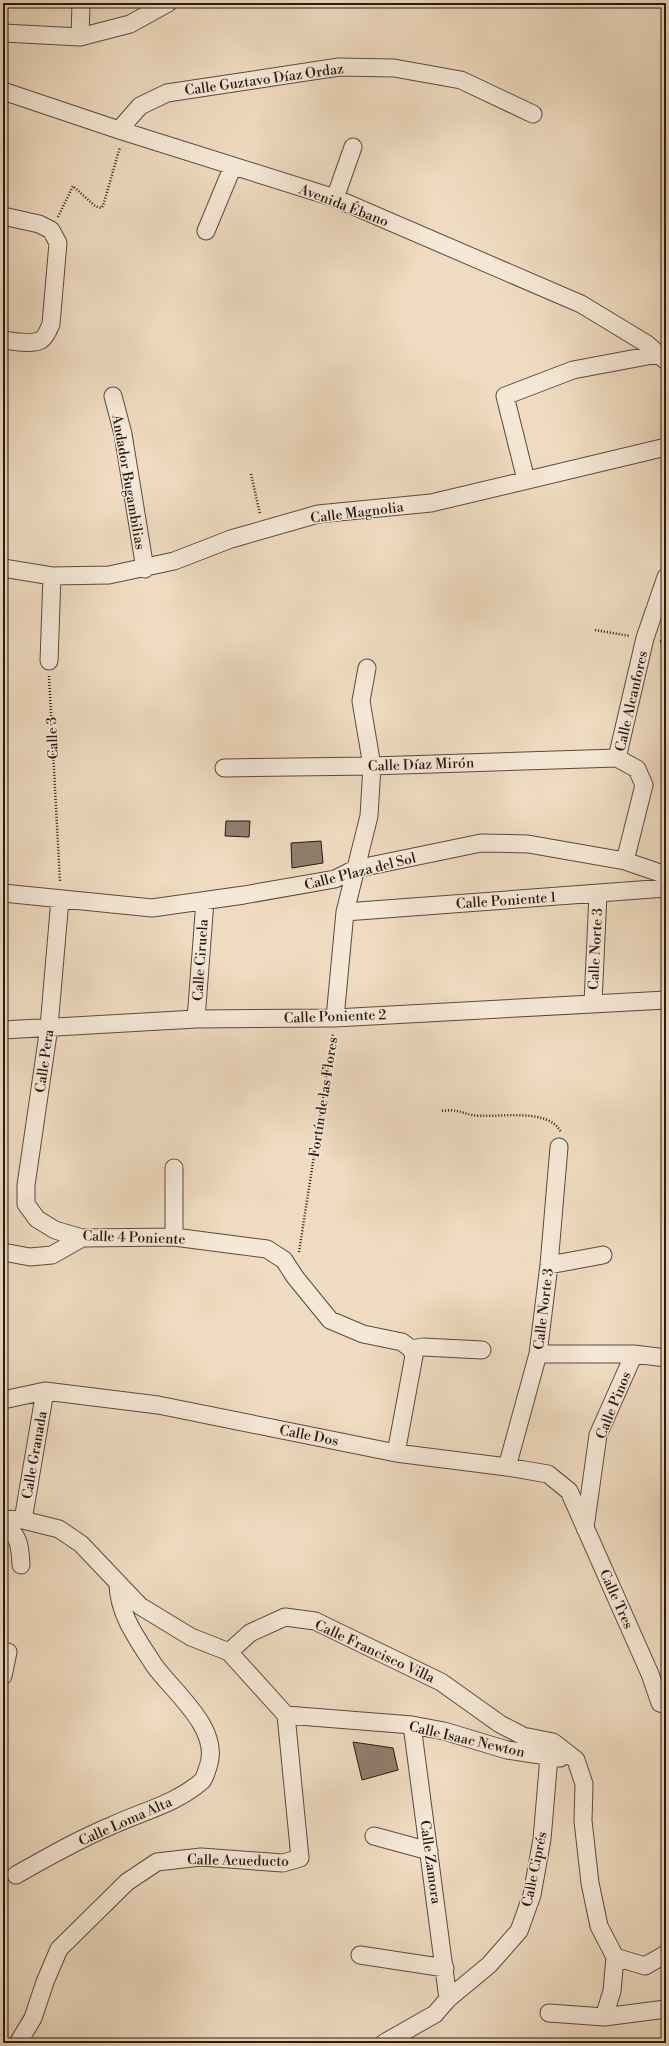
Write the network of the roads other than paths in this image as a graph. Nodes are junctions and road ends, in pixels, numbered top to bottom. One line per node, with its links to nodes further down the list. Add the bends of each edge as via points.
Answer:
1 (81, 3): 5 (street)
2 (168, 3): 3 (street)
3 (146, 9): 5 (street, via 130,24)
4 (3, 33): 5 (street)
5 (80, 37)
6 (3, 91): 8 (street, Avenida Ébano)
7 (533, 114): 8 (street, Calle Guztavo Díaz Ordaz, via 461,80 394,68 340,67 167,94 140,106)
8 (119, 130): 10 (street, Avenida Ébano)
9 (353, 147): 11 (street)
10 (233, 166): 11 (street, Avenida Ébano); 13 (street)
11 (336, 198): 15 (street, Avenida Ébano, via 581,304 647,344)
12 (3, 216): 14 (street, via 39,224 51,230 58,243 51,324 42,339 35,342)
13 (206, 231)
14 (3, 340)
15 (662, 357): 18 (street, via 573,370 505,396)
16 (113, 396): 20 (street, Andador Bugambilias, via 123,434)
17 (666, 447): 18 (street, Calle Magnolia)
18 (526, 480): 20 (street, Calle Magnolia, via 431,503 318,514 231,539)
19 (3, 568): 21 (street, Calle Magnolia)
20 (145, 569): 21 (street, Calle Magnolia, via 109,576)
21 (52, 576): 23 (street)
22 (666, 577): 25 (street, Calle Alcanfores, via 645,638)
23 (49, 661)
24 (367, 668): 26 (street, Fortín de las Flores, via 361,701)
25 (617, 758): 26 (street, Calle Díaz Mirón); 28 (street, Calle Alcanfores, via 637,769 644,785)
26 (372, 766): 27 (street, Calle Díaz Mirón); 29 (street, Fortín de las Flores, via 369,816)
27 (224, 768)
28 (625, 861): 29 (street, Calle Plaza del Sol, via 528,844 481,843); 30 (street, Calle Plaza del Sol)
29 (355, 869): 35 (street, Calle Plaza del Sol, via 336,880); 36 (street, Fortín de las Flores)
30 (666, 875)
31 (666, 888): 33 (street, Calle Poniente 1)
32 (3, 893): 34 (street, Calle Plaza del Sol)
33 (598, 894): 36 (street, Calle Poniente 1); 38 (street, Calle Norte 3)
34 (60, 899): 35 (street, Calle Plaza del Sol, via 152,908); 41 (street, Calle Pera)
35 (205, 901): 39 (street, Calle Ciruela)
36 (345, 912): 40 (street, Fortín de las Flores)
37 (666, 1000): 38 (street, Calle Poniente 2)
38 (593, 1003): 40 (street, Calle Poniente 2)
39 (196, 1018): 40 (street, Calle Poniente 2); 41 (street, Calle Poniente 2)
40 (335, 1018)
41 (49, 1027): 42 (street, Calle Poniente 2); 45 (street, Calle Pera, via 26,1184 26,1204)
42 (3, 1030)
43 (560, 1147): 50 (street, Calle Norte 3)
44 (174, 1168): 46 (street)
45 (37, 1219): 47 (street, Calle 4 Poniente, via 55,1230)
46 (174, 1237): 47 (street, Calle 4 Poniente); 51 (street, Calle 4 Poniente, via 267,1249 284,1260 330,1320 363,1334 402,1342)
47 (82, 1238): 48 (street, via 52,1255 30,1257)
48 (3, 1252)
49 (603, 1255): 50 (street)
50 (549, 1265): 53 (street, Calle Norte 3)
51 (411, 1349): 52 (street, via 423,1347); 58 (street, via 414,1356)
52 (482, 1350)
53 (538, 1354): 54 (street); 59 (street, Calle Norte 3)
54 (634, 1354): 55 (street); 64 (street, Calle Pinos, via 598,1436)
55 (666, 1358)
56 (45, 1391): 57 (street); 58 (street, Calle Dos, via 158,1405); 62 (street, Calle Granada)
57 (3, 1400)
58 (396, 1453): 59 (street, Calle Dos)
59 (508, 1467): 60 (street, Calle Dos, via 548,1474)
60 (569, 1491): 64 (street, Calle Tres)
61 (3, 1519): 62 (street)
62 (23, 1520): 66 (street, via 59,1528 80,1544)
63 (3, 1525): 65 (street, via 18,1538)
64 (585, 1528): 70 (street, Calle Tres, via 650,1674 660,1703)
65 (21, 1565)
66 (118, 1583): 68 (street, via 140,1606 191,1637); 77 (street, Calle Loma Alta, via 118,1597 123,1614 155,1666 200,1722 209,1744 210,1761 203,1780 170,1803 107,1827)
67 (8, 1652): 69 (street)
68 (229, 1652): 71 (street); 74 (street, Calle Francisco Villa, via 250,1633 285,1617 315,1621 441,1682 500,1724 523,1736 553,1742)
69 (3, 1676)
70 (666, 1704)
71 (286, 1715): 72 (street, Calle Isaac Newton); 86 (street, Calle Acueducto, via 300,1858 283,1863 201,1857 157,1862 127,1882 59,1949 33,2018)
72 (412, 1725): 73 (street, Calle Isaac Newton, via 444,1731 508,1750); 76 (street, Calle Zamora)
73 (549, 1757): 74 (street, Calle Isaac Newton); 82 (street, Calle Ciprés, via 542,1839 532,1895 519,1931 489,1965)
74 (576, 1760): 80 (street, via 584,1784 583,1821 590,1883 599,1926)
75 (374, 1836): 76 (street)
76 (429, 1851): 81 (street, Calle Zamora)
77 (16, 1875)
78 (666, 1954): 80 (street, via 645,1966)
79 (360, 1955): 81 (street)
80 (615, 1957): 85 (street, via 612,1991)
81 (444, 1968): 82 (street, Calle Zamora)
82 (448, 1998): 87 (street, Calle Ciprés, via 435,2014)
83 (666, 2009): 85 (street)
84 (549, 2013): 85 (street)
85 (604, 2017)
86 (18, 2043)
87 (384, 2043)

